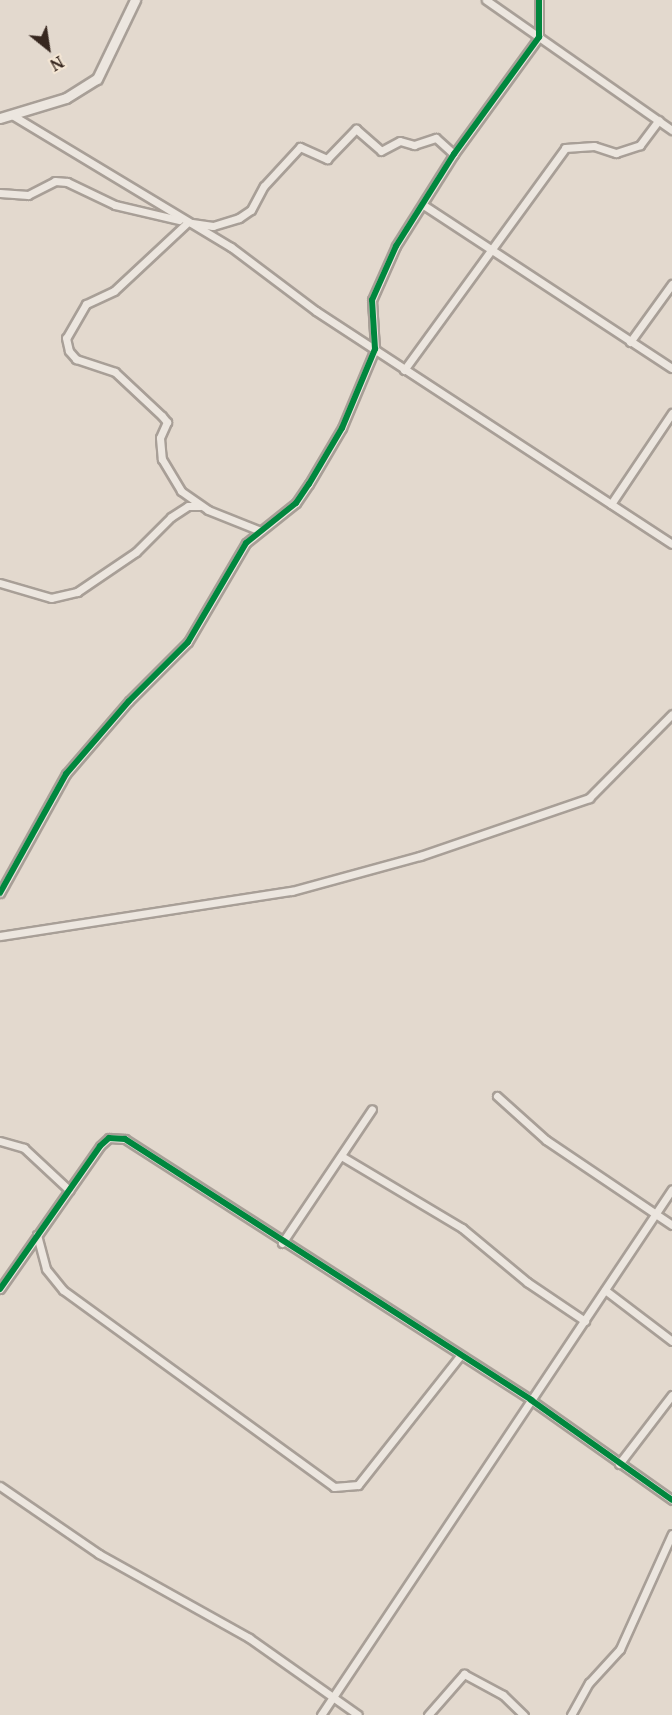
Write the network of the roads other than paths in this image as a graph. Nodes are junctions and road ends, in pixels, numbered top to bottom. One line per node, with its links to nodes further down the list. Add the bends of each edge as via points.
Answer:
1 (135, 0): 5 (street, via 97,80 66,98)
2 (486, 0): 4 (street)
3 (539, 0): 4 (street)
4 (539, 37): 7 (street); 9 (street)
5 (12, 115): 6 (street); 12 (street)
6 (0, 118)
7 (659, 120): 8 (street); 13 (street, via 640,145 616,153 594,146 565,148)
8 (672, 130)
9 (454, 154): 11 (street); 12 (street, via 436,138 414,145 400,141 381,151 356,129 327,159 300,147 264,186 251,210 239,218 213,226)
10 (0, 193): 12 (street, via 28,195 55,181 67,182 116,205)
11 (425, 206): 13 (street); 16 (street, via 396,246 372,300)
12 (188, 222): 16 (street, via 231,247); 21 (street, via 114,291 86,304 66,338 76,359 115,372 162,416 167,423 160,438 168,473)
13 (491, 252): 15 (street); 18 (street)
14 (672, 284): 15 (street)
15 (630, 342): 17 (street)
16 (375, 349): 18 (street); 22 (street, via 342,428 309,484 296,503)
17 (672, 368)
18 (404, 370): 20 (street)
19 (672, 413): 20 (street)
20 (611, 504): 23 (street)
21 (202, 506): 22 (street); 24 (street, via 188,506 136,552 77,592 51,598)
22 (258, 530): 26 (street, via 226,572 216,599 188,642 129,701 64,777)
23 (672, 544)
24 (0, 583)
25 (672, 714): 27 (street, via 589,798 420,856 292,891)
26 (0, 892)
27 (0, 936)
28 (497, 1096): 34 (street, via 546,1140)
29 (372, 1109): 31 (street)
30 (0, 1141): 33 (street, via 24,1148)
31 (343, 1157): 37 (street); 40 (street, via 470,1233 527,1282)
32 (672, 1189): 34 (street)
33 (69, 1190): 36 (street); 37 (street, via 100,1146 109,1138 125,1139)
34 (656, 1214): 35 (street); 39 (street)
35 (672, 1225)
36 (37, 1235): 38 (street); 42 (street, via 46,1269 63,1290 245,1418 333,1487 358,1485)
37 (282, 1243): 42 (street)
38 (0, 1289)
39 (604, 1290): 40 (street); 41 (street)
40 (585, 1322): 44 (street)
41 (672, 1341)
42 (459, 1357): 44 (street)
43 (672, 1395): 45 (street)
44 (531, 1400): 45 (street); 49 (street)
45 (619, 1464): 47 (street)
46 (0, 1486): 49 (street, via 99,1554 249,1638)
47 (672, 1500)
48 (672, 1534): 54 (street, via 620,1649 589,1683)
49 (333, 1697): 50 (street); 51 (street)
50 (321, 1715)
51 (358, 1715)
52 (428, 1715): 53 (street, via 464,1674 503,1695)
53 (524, 1715)
54 (571, 1715)

